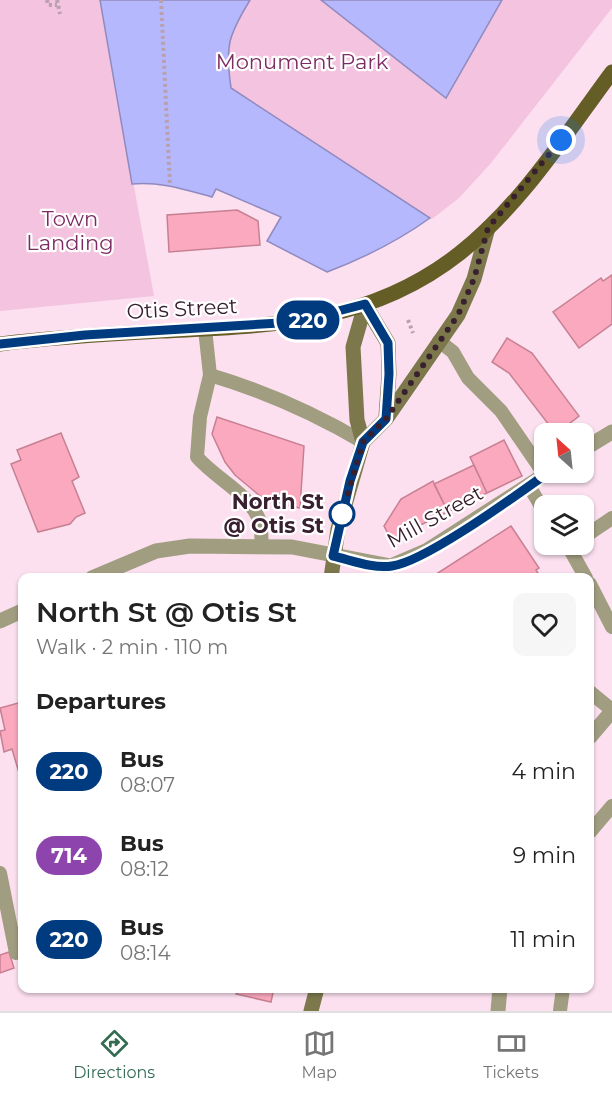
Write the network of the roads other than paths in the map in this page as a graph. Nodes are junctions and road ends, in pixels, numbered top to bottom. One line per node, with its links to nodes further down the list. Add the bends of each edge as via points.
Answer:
1 (611, 74): 2 (main road, Otis Street, via 536,173)
2 (488, 228): 3 (main road, Otis Street, via 441,267 411,285); 5 (main road, via 474,279 458,315)
3 (365, 304): 4 (main road, Otis Street, via 296,322); 8 (main road, via 388,343); 10 (main road, via 353,347 357,420)
4 (205, 329): 6 (main road, Otis Street); 7 (lane)
5 (439, 341): 8 (main road); 12 (lane, via 453,352 468,378 501,411)
6 (0, 344)
7 (210, 375): 10 (lane, via 318,415); 18 (lane, via 200,417 197,457 210,472 242,495 260,520)
8 (386, 419): 10 (main road)
9 (612, 432): 11 (street)
10 (363, 442): 20 (main road)
11 (594, 443)
12 (534, 456)
13 (534, 483): 14 (street, Mill Street)
14 (529, 486): 15 (lane); 20 (street, Mill Street, via 400,564 381,566)
15 (534, 495)
16 (612, 518): 17 (lane)
17 (594, 530)
18 (262, 547): 20 (street, Mill Street, via 292,547); 21 (street, Mill Street, via 190,546 156,550)
19 (574, 555): 23 (lane)
20 (333, 556): 22 (main road)
21 (104, 573)
22 (332, 573)
23 (583, 573)
24 (594, 592): 27 (lane)
25 (18, 613): 26 (street)
26 (0, 621)
27 (612, 627)
28 (594, 695): 29 (lane)
29 (612, 710): 30 (street)
30 (594, 732)
31 (612, 806): 32 (lane)
32 (594, 827)
33 (0, 873): 34 (lane)
34 (16, 953)
35 (316, 993): 38 (main road)
36 (500, 993): 39 (street)
37 (562, 993): 40 (lane)
38 (311, 1011)
39 (498, 1011)
40 (560, 1011)

